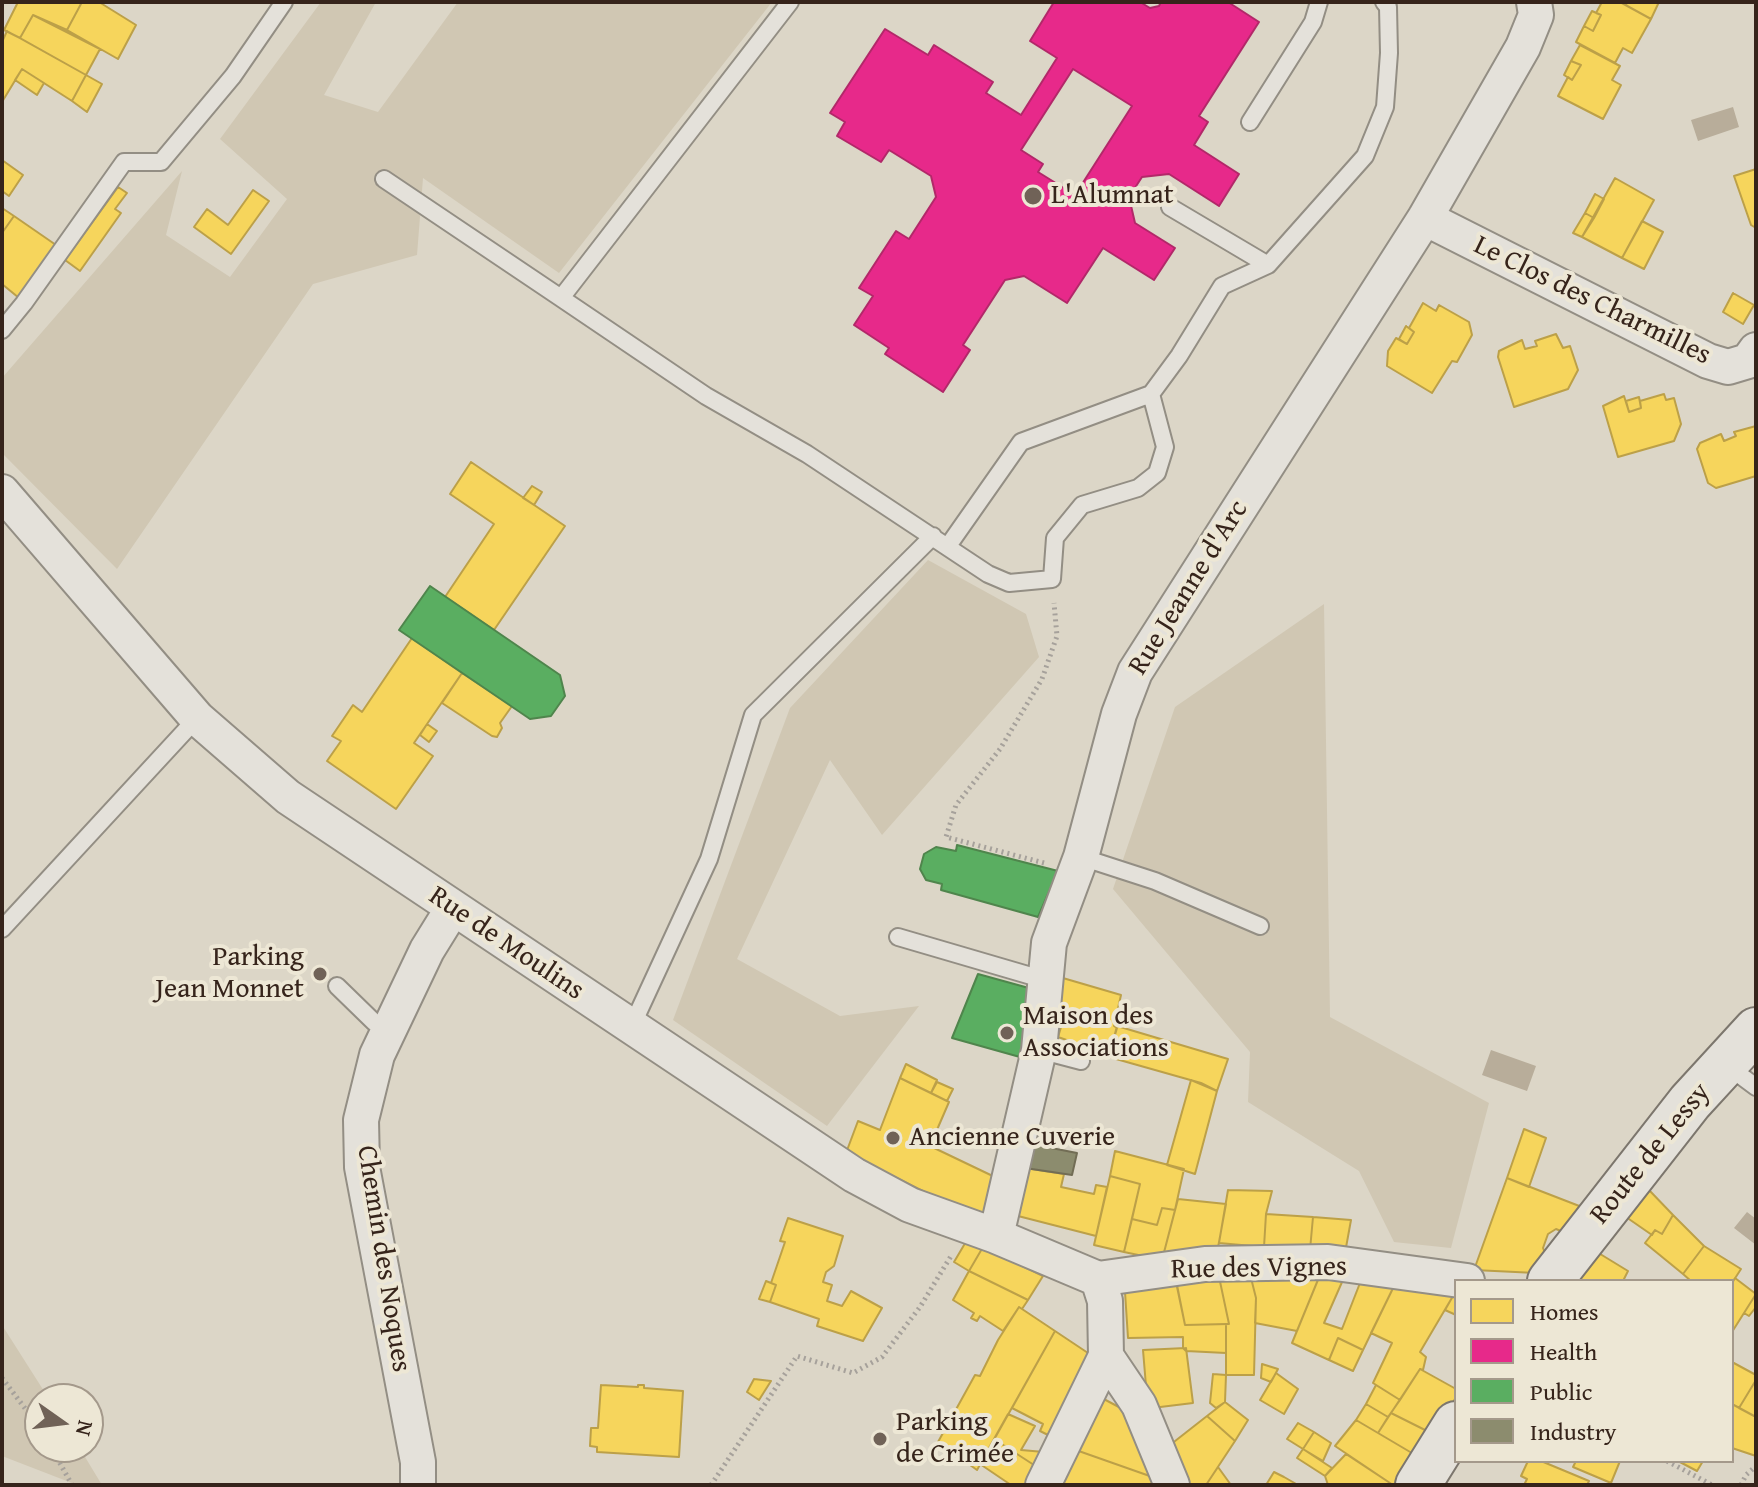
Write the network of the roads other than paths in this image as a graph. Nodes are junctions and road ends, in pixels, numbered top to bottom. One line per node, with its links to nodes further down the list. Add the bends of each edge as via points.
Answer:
1 (284, 2): 12 (lane, via 233,76 161,162 124,162)
2 (790, 2): 11 (lane)
3 (1319, 2): 6 (lane, via 1313,22)
4 (1384, 2): 10 (lane, via 1389,53 1385,107 1365,156)
5 (1534, 2): 9 (street, Rue Jeanne d'Arc, via 1536,15 1523,47)
6 (1250, 122)
7 (384, 179): 11 (lane)
8 (1170, 207): 10 (lane)
9 (1425, 218): 13 (street, Le Clos des Charmilles, via 1708,361 1728,367 1748,361); 19 (street, Rue Jeanne d'Arc, via 1135,672)
10 (1268, 265): 14 (lane, via 1222,286)
11 (561, 298): 16 (lane, via 706,396)
12 (2, 330)
13 (1756, 350)
14 (1151, 394): 17 (lane, via 1021,442); 17 (lane, via 1165,447 1157,473 1138,488 1082,505 1055,538 1052,579 1009,583)
15 (2, 492): 18 (street, Rue de Moulins)
16 (933, 536): 17 (lane); 26 (lane, via 753,715 709,859)
17 (948, 546)
18 (197, 718): 20 (street, Rue de Moulins, via 288,797); 22 (lane)
19 (1078, 864): 21 (lane, via 1155,881); 24 (street, Rue Jeanne d'Arc, via 1049,943)
20 (453, 908): 26 (street, Rue de Moulins); 27 (street, Chemin des Noques)
21 (1260, 926)
22 (2, 929)
23 (898, 937): 24 (lane)
24 (1045, 980): 29 (street, Rue Jeanne d'Arc)
25 (337, 986): 27 (lane)
26 (631, 1028): 32 (street, Rue de Moulins, via 854,1175 910,1205)
27 (388, 1030): 38 (street, Chemin des Noques, via 361,1120 362,1167)
28 (1756, 1030): 31 (street, Route de Lessy)
29 (1039, 1050): 30 (lane); 32 (street, Rue Jeanne d'Arc)
30 (1081, 1061)
31 (1741, 1075): 35 (street, Route de Lessy, via 1690,1102)
32 (981, 1232): 33 (street, Rue de Moulins)
33 (1098, 1279): 34 (street, Rue des Vignes, via 1205,1264 1328,1262); 36 (street, via 1105,1301)
34 (1454, 1279)
35 (1552, 1279)
36 (1106, 1356): 39 (street); 40 (street, via 1139,1405)
37 (1454, 1427): 41 (street)
38 (418, 1485)
39 (1043, 1485)
40 (1172, 1485)
41 (1418, 1485)

